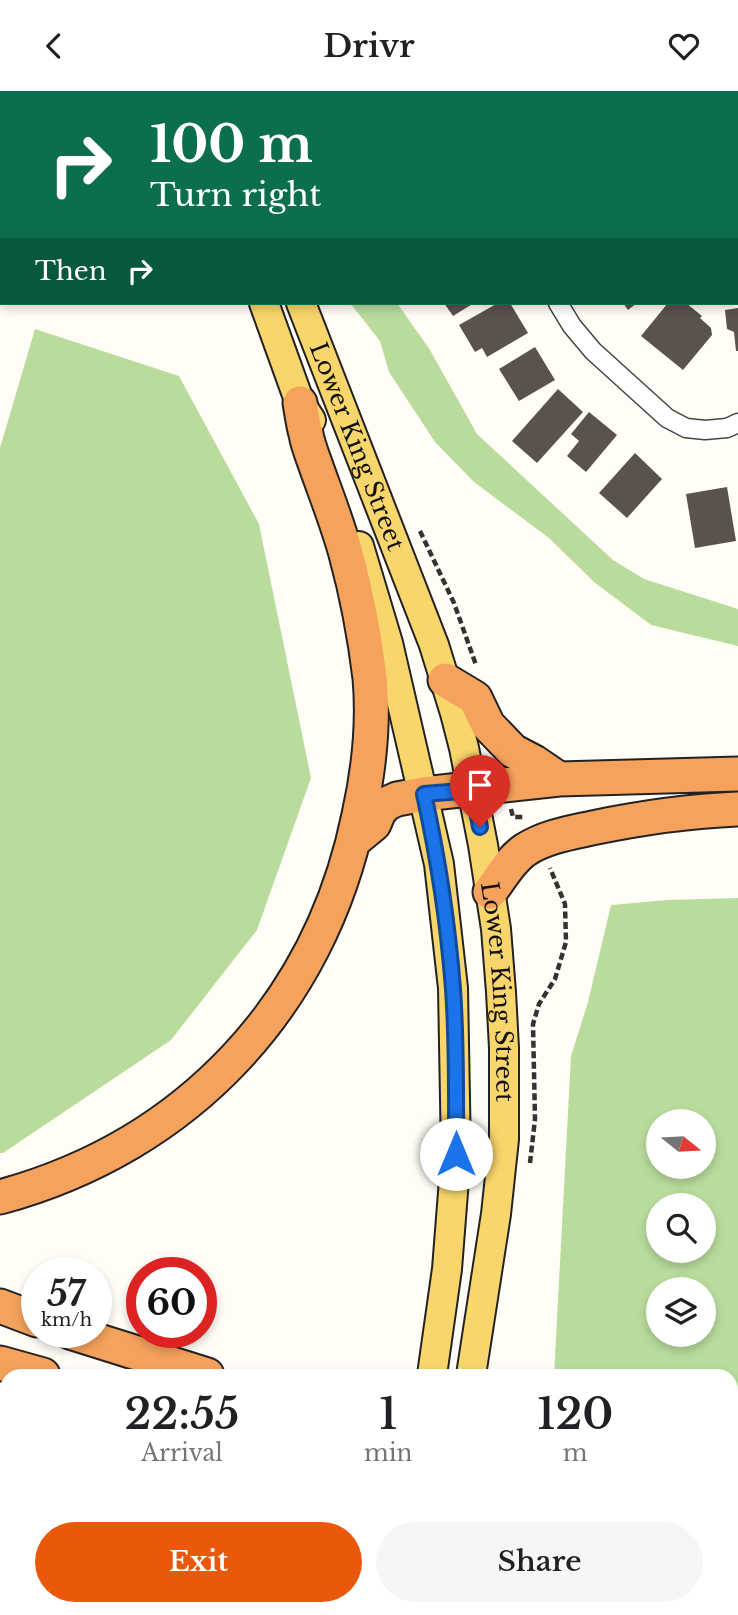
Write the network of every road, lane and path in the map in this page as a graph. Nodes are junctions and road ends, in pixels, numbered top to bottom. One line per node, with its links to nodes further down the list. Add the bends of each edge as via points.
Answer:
1 (265, 305): 4 (main road, Lower King Street)
2 (302, 305): 6 (main road, Lower King Street)
3 (559, 305): 5 (street, via 593,351 667,418 686,428 705,430)
4 (300, 403): 10 (main road, Lower King Street, via 318,433 366,568); 12 (highway, via 306,436 345,554 370,679 369,760)
5 (738, 423)
6 (445, 680): 8 (highway, via 475,698 488,725 513,751); 9 (main road, Lower King Street)
7 (738, 774): 8 (highway)
8 (559, 779): 9 (highway)
9 (473, 790): 10 (highway); 13 (main road, Lower King Street)
10 (424, 794): 12 (highway, via 386,804 374,824); 21 (main road, Lower King Street, via 439,864 453,988 456,1099 453,1202)
11 (738, 809): 13 (highway, via 615,823 545,840 515,858)
12 (354, 840): 14 (highway, via 314,948 251,1043 229,1066 174,1114 112,1154)
13 (491, 892): 22 (main road, Lower King Street, via 502,1003 504,1139)
14 (0, 1197)
15 (0, 1306): 16 (highway)
16 (21, 1314)
17 (112, 1345): 20 (highway)
18 (0, 1363): 19 (highway)
19 (22, 1369)
20 (188, 1369)
21 (433, 1369)
22 (472, 1369)

